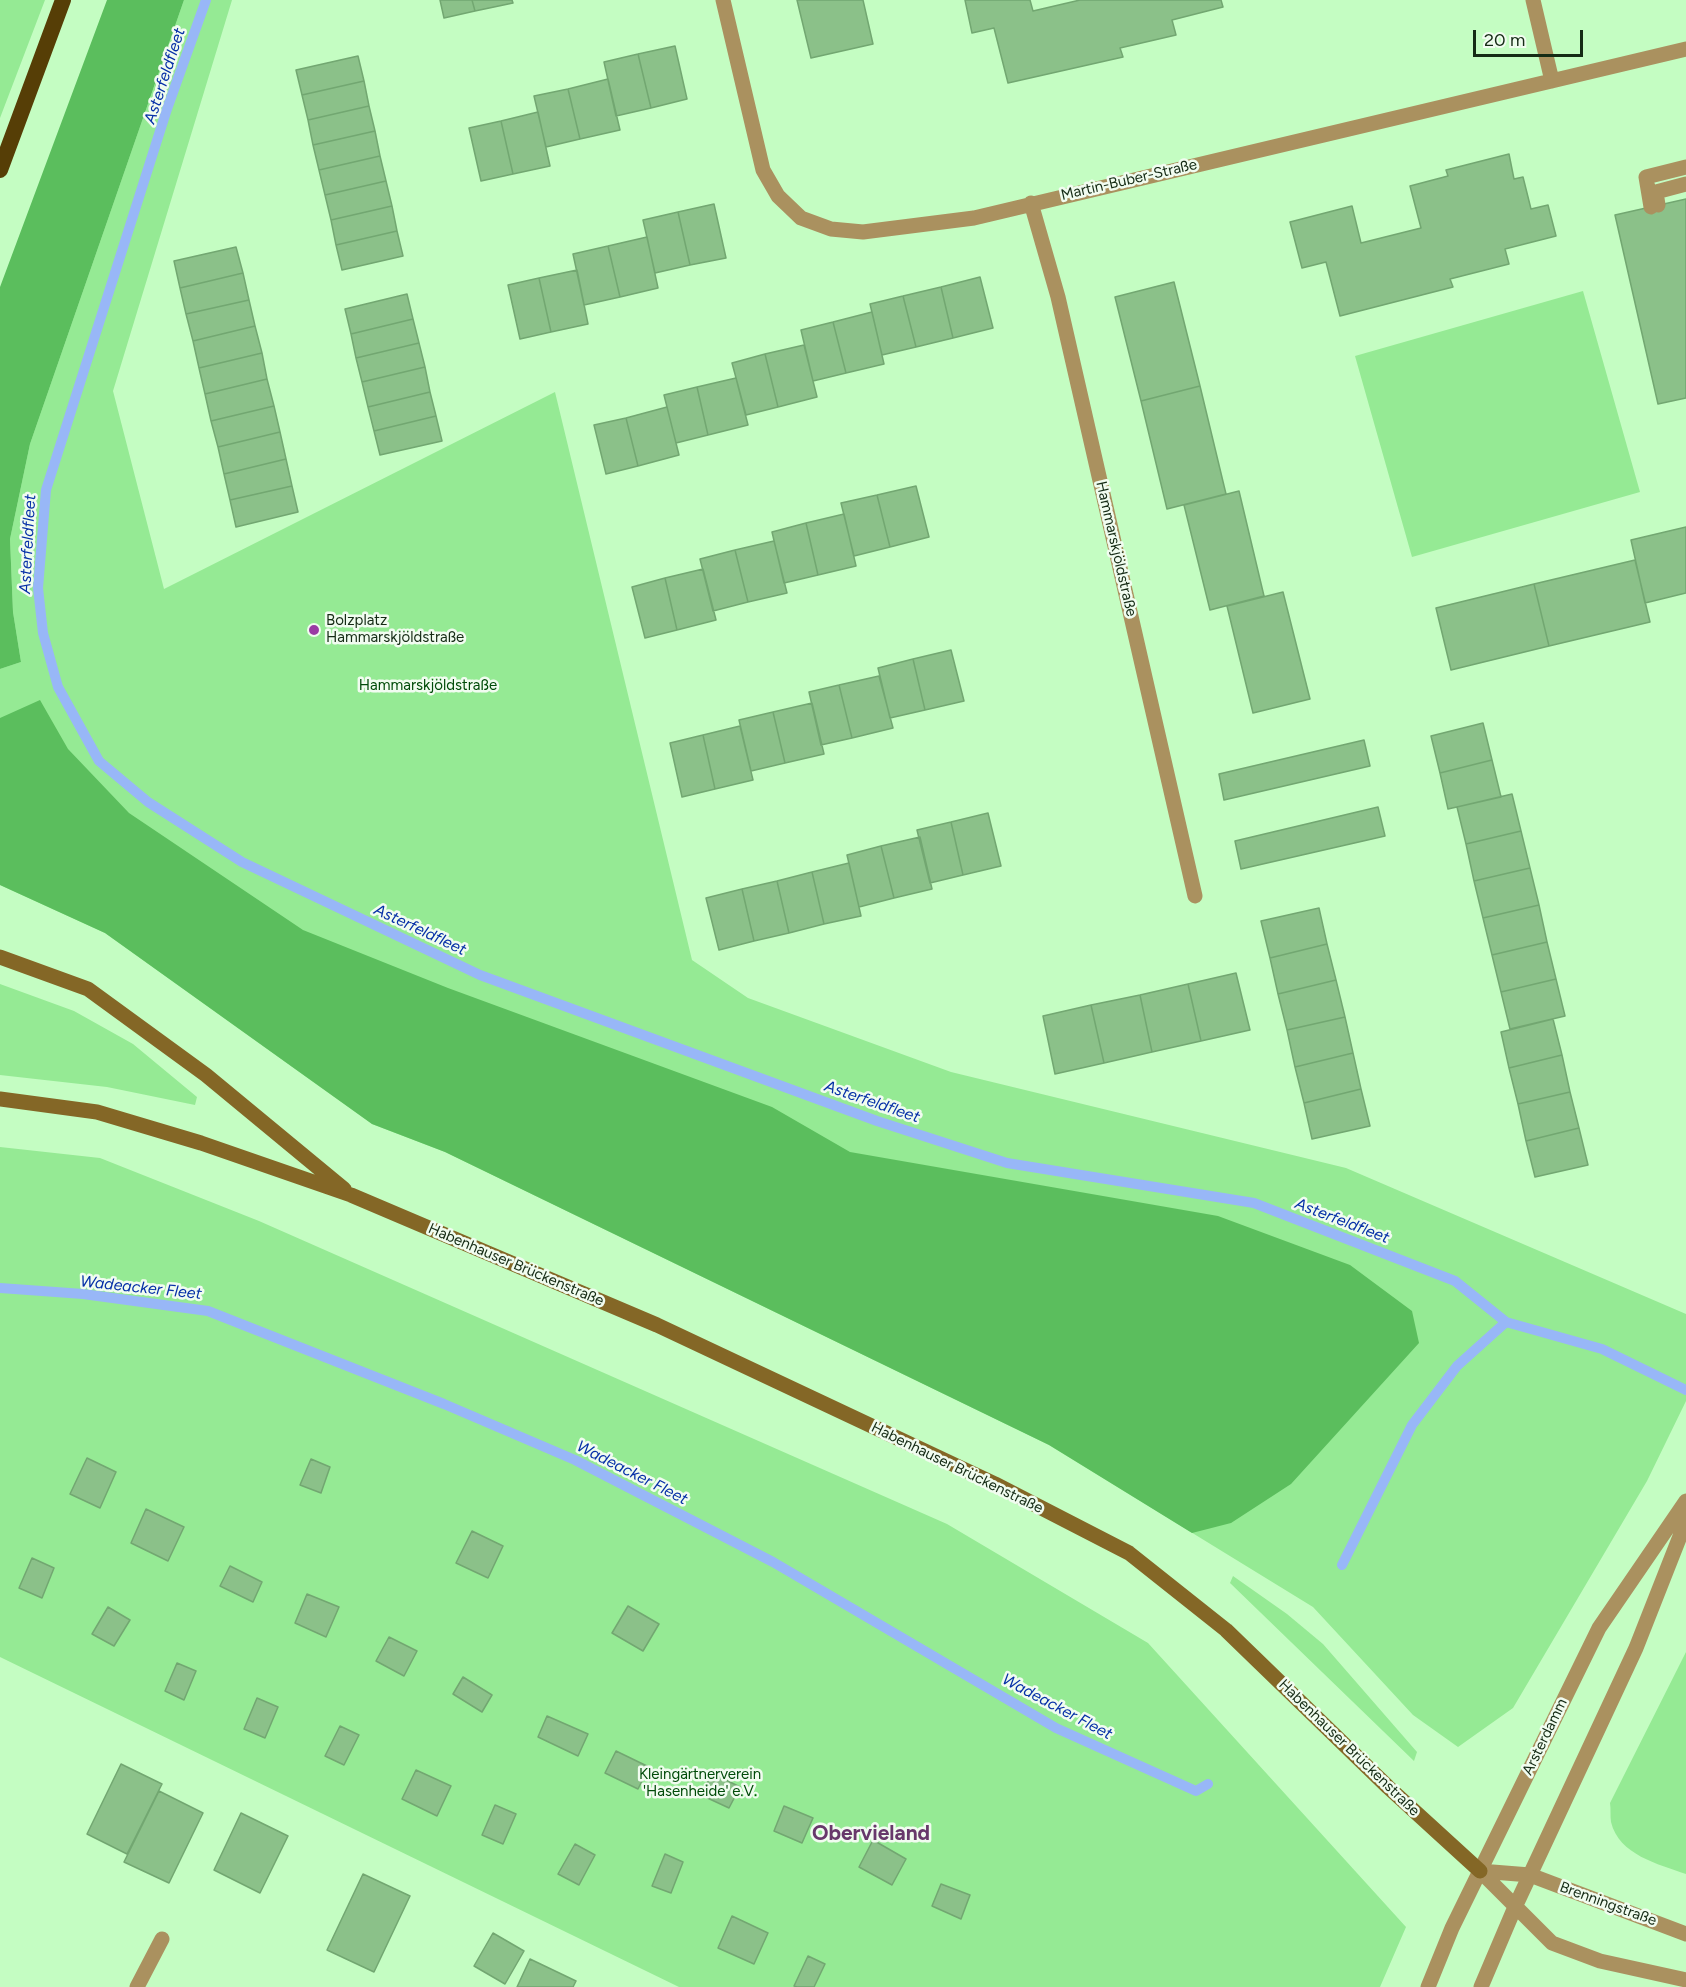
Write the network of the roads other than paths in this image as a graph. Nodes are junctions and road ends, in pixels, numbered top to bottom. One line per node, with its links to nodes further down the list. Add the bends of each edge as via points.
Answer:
1 (63, 0): 7 (highway)
2 (723, 0): 9 (street, Martin-Buber-Straße, via 763,170 778,196 801,218 831,229 863,232 974,218)
3 (1533, 0): 5 (street)
4 (1686, 50): 5 (street, Martin-Buber-Straße)
5 (1552, 81): 9 (street, Martin-Buber-Straße)
6 (1686, 167): 8 (street, via 1646,177 1655,206 1656,192)
7 (0, 170)
8 (1686, 184)
9 (1031, 203): 10 (street, Hammarskjöldstraße, via 1058,297)
10 (1195, 896)
11 (0, 957): 13 (main road, Habenhauser Brückenstraße, via 88,989 206,1076)
12 (0, 1099): 13 (main road, Habenhauser Brückenstraße, via 97,1112)
13 (351, 1195): 16 (main road, Habenhauser Brückenstraße, via 657,1325 995,1484 1128,1553 1226,1630)
14 (1686, 1501): 16 (street, Arsterdamm, via 1599,1628)
15 (1686, 1521): 17 (street, via 1636,1648)
16 (1480, 1871): 17 (street); 18 (street, Habenhauser Brückenstraße); 23 (street, Arsterdamm)
17 (1530, 1875): 18 (street); 19 (street, Brenningstraße)
18 (1515, 1907): 21 (street, via 1552,1943 1600,1961); 24 (street)
19 (1686, 1934)
20 (162, 1939): 22 (street)
21 (1686, 1980)
22 (137, 1987)
23 (1428, 1987)
24 (1481, 1987)

